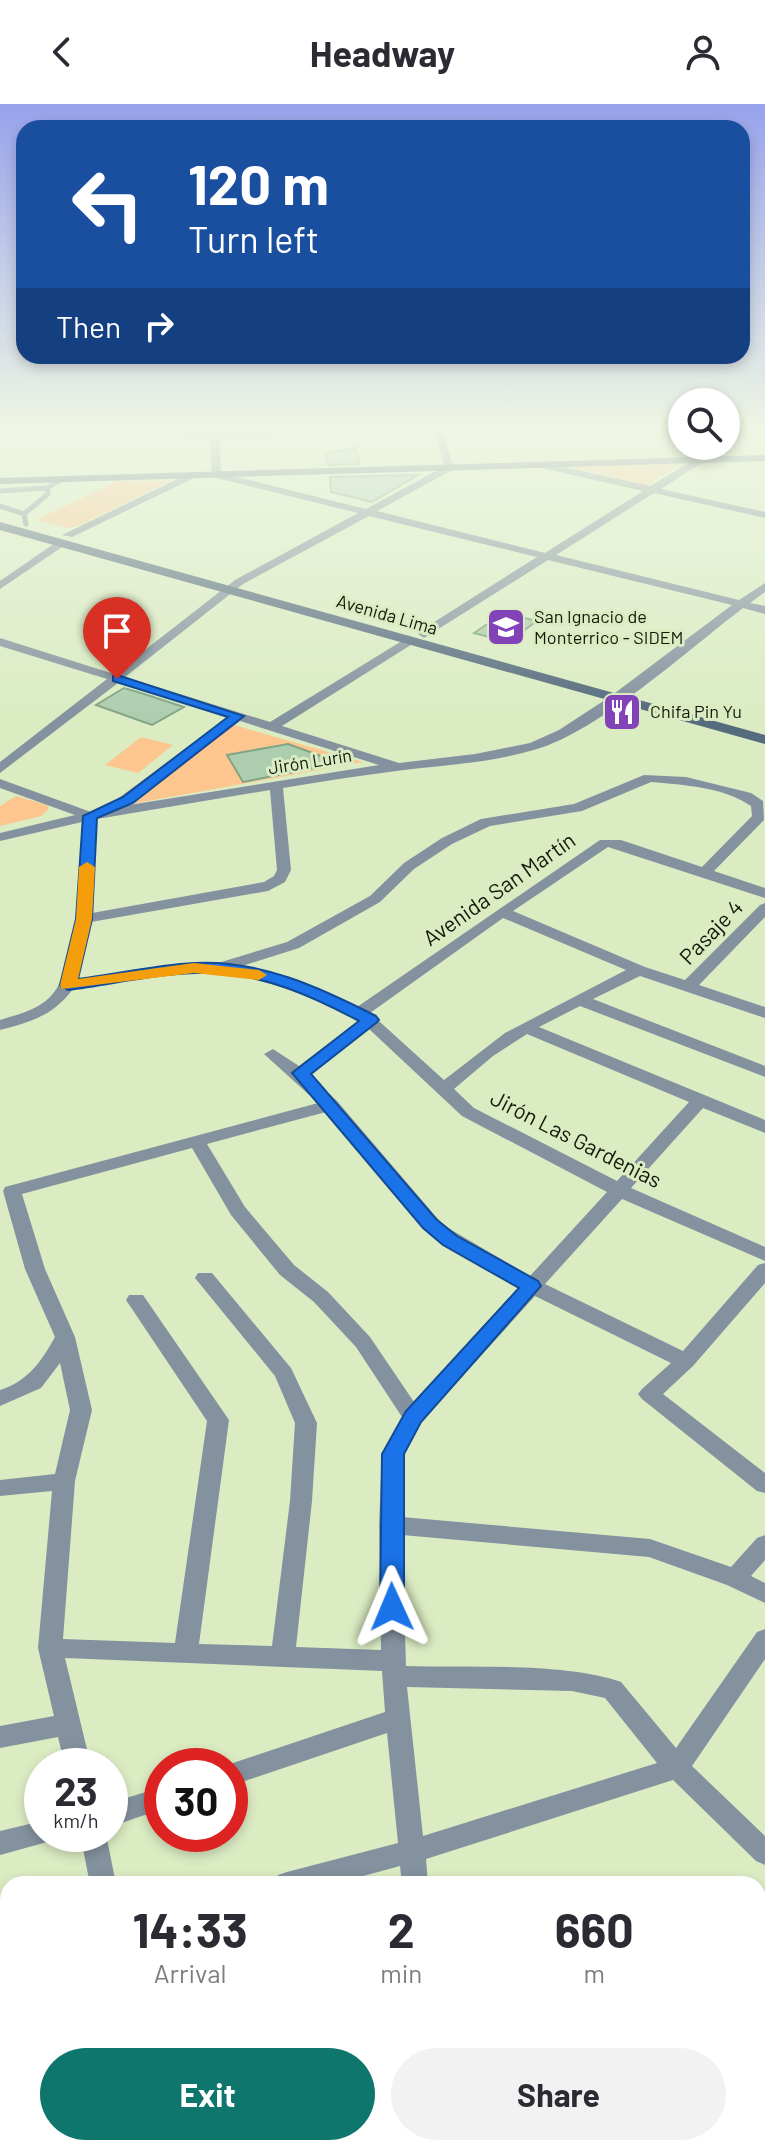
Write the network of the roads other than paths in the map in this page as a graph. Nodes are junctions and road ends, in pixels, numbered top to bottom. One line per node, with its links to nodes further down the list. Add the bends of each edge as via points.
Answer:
1 (35, 524): 7 (main road, Avenida Lima)
2 (95, 524): 7 (street)
3 (345, 524): 10 (street)
4 (418, 524): 8 (street)
5 (597, 524): 8 (street)
6 (0, 526): 7 (main road, Avenida Lima)
7 (65, 539): 9 (street); 10 (main road, Avenida Lima)
8 (546, 556): 12 (street); 14 (street)
9 (0, 586)
10 (236, 586): 14 (main road, Avenida Lima); 15 (main road, Avenida Lima); 17 (street)
11 (765, 586): 12 (street, Jirón Lurín)
12 (741, 604): 13 (street); 18 (street, Jirón Lurín)
13 (765, 610)
14 (424, 634): 18 (main road, Avenida Lima)
15 (410, 640): 18 (main road, Avenida Lima); 20 (street)
16 (0, 642): 17 (street)
17 (117, 679): 19 (street); 24 (street)
18 (622, 695): 21 (main road, Avenida Lima); 22 (main road, Avenida Lima); 23 (street, Jirón Lurín, via 534,746)
19 (238, 716): 20 (street); 27 (street, via 128,800)
20 (271, 727): 23 (street)
21 (765, 728)
22 (765, 740)
23 (401, 767): 26 (street, Jirón Lurín)
24 (0, 769)
25 (0, 783): 27 (street)
26 (276, 785): 27 (street, Jirón Lurín); 33 (street, via 284,870 280,879 268,886)
27 (90, 816): 28 (street, Jirón Lurín); 33 (street)
28 (0, 837)
29 (704, 873): 30 (street, Avenida San Martín); 32 (street, Avenida San Martín, via 610,842); 34 (street, via 759,817 758,804 686,781 649,778 577,808 486,822 409,866 375,899 293,945)
30 (765, 893)
31 (765, 908): 37 (street, Pasaje 4)
32 (502, 912): 35 (street); 40 (street, Avenida San Martín)
33 (84, 919): 36 (street)
34 (218, 968): 36 (street, Jirón Las Gardenias); 40 (street, Jirón Las Gardenias, via 313,991)
35 (639, 970): 37 (street); 38 (street)
36 (68, 985): 41 (street, via 38,1014)
37 (689, 986): 39 (street)
38 (580, 1000): 42 (street); 44 (street)
39 (765, 1013)
40 (365, 1016): 45 (street, Avenida San Martín); 46 (street, Jirón Las Gardenias)
41 (0, 1025)
42 (526, 1028): 46 (street, via 474,1061); 47 (street)
43 (273, 1054): 45 (street)
44 (765, 1072)
45 (301, 1073): 48 (street)
46 (443, 1090): 51 (street, Jirón Las Gardenias, via 496,1128)
47 (700, 1101): 49 (street); 51 (street)
48 (331, 1105): 50 (street); 55 (street, via 429,1223 450,1241)
49 (763, 1122)
50 (197, 1142): 57 (street, via 12,1191 35,1269); 60 (street, via 238,1211 287,1270 363,1342)
51 (619, 1190): 52 (street, Jirón Las Gardenias); 55 (street)
52 (765, 1255)
53 (765, 1270): 58 (street)
54 (205, 1278): 71 (street, via 284,1373 306,1423)
55 (531, 1286): 58 (street); 60 (street)
56 (136, 1300): 70 (street, via 218,1420)
57 (65, 1337): 59 (street, via 42,1378); 61 (street, via 81,1410)
58 (686, 1361): 62 (street, via 649,1394)
59 (0, 1398)
60 (413, 1417): 64 (street, via 393,1454)
61 (64, 1481): 63 (street); 69 (street)
62 (765, 1485)
63 (0, 1488)
64 (390, 1525): 66 (street, via 650,1548); 72 (street)
65 (765, 1544): 66 (street)
66 (735, 1578): 67 (street)
67 (765, 1594)
68 (765, 1639): 77 (street)
69 (50, 1648): 70 (street); 74 (street)
70 (186, 1653): 71 (street)
71 (283, 1657): 72 (street)
72 (394, 1668): 73 (street); 77 (street, via 572,1681 612,1689)
73 (397, 1719): 78 (street); 81 (street)
74 (68, 1724): 75 (street); 76 (street)
75 (0, 1737)
76 (74, 1748)
77 (677, 1768): 81 (street); 83 (street)
78 (248, 1769)
79 (24, 1837): 80 (street)
80 (0, 1843)
81 (413, 1851): 85 (street); 86 (street)
82 (97, 1852): 84 (street)
83 (765, 1853)
84 (101, 1876)
85 (318, 1876)
86 (415, 1876)

